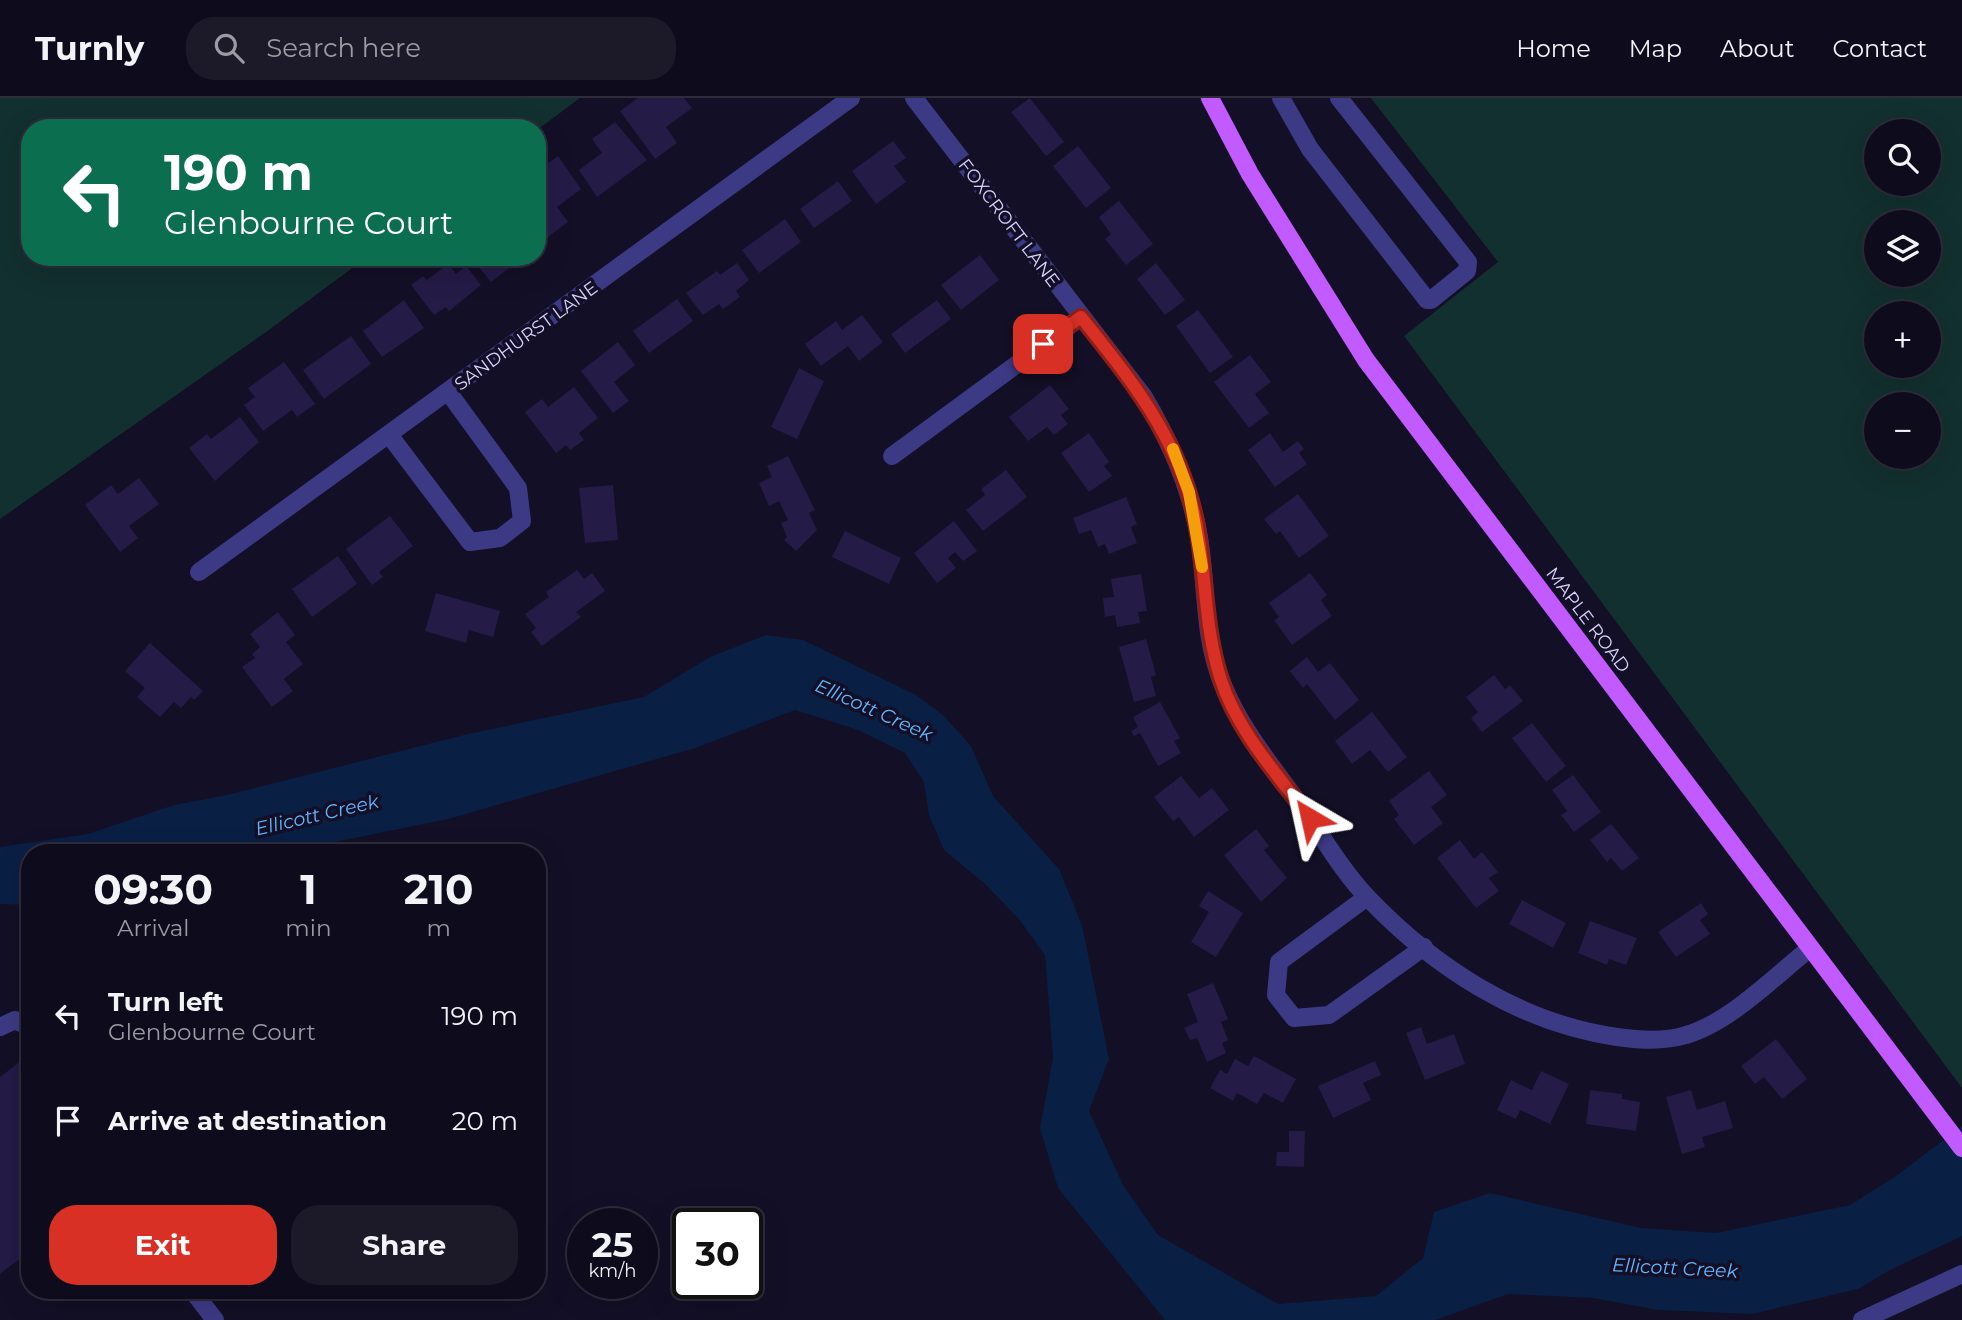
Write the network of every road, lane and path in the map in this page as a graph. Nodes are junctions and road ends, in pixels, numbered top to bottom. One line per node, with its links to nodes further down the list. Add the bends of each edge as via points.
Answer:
1 (851, 98): 7 (street, SANDHURST LANE)
2 (914, 98): 6 (street, FOXCROFT LANE)
3 (1210, 98): 13 (main road, MAPLE ROAD, via 1250,174 1366,360)
4 (1281, 98): 5 (street, via 1310,149 1431,300 1467,271 1468,262)
5 (1339, 98)
6 (1081, 317): 9 (street); 11 (street, FOXCROFT LANE, via 1144,397 1189,492 1199,537 1209,635 1237,718)
7 (449, 393): 8 (street, SANDHURST LANE); 8 (street, via 518,488 522,522 500,538 470,542)
8 (390, 436): 10 (street, SANDHURST LANE)
9 (891, 456)
10 (199, 572)
11 (1367, 897): 12 (street, FOXCROFT LANE); 12 (street, via 1279,962 1276,995 1294,1018 1329,1014)
12 (1424, 947): 13 (street, FOXCROFT LANE, via 1463,978 1529,1013 1600,1034 1661,1040 1717,1021)
13 (1809, 949): 16 (main road, MAPLE ROAD)
14 (21, 1023): 15 (street, via 15,1020)
15 (0, 1027)
16 (1962, 1148)
17 (1962, 1274): 20 (street)
18 (199, 1299): 19 (street)
19 (215, 1320)
20 (1862, 1320)

